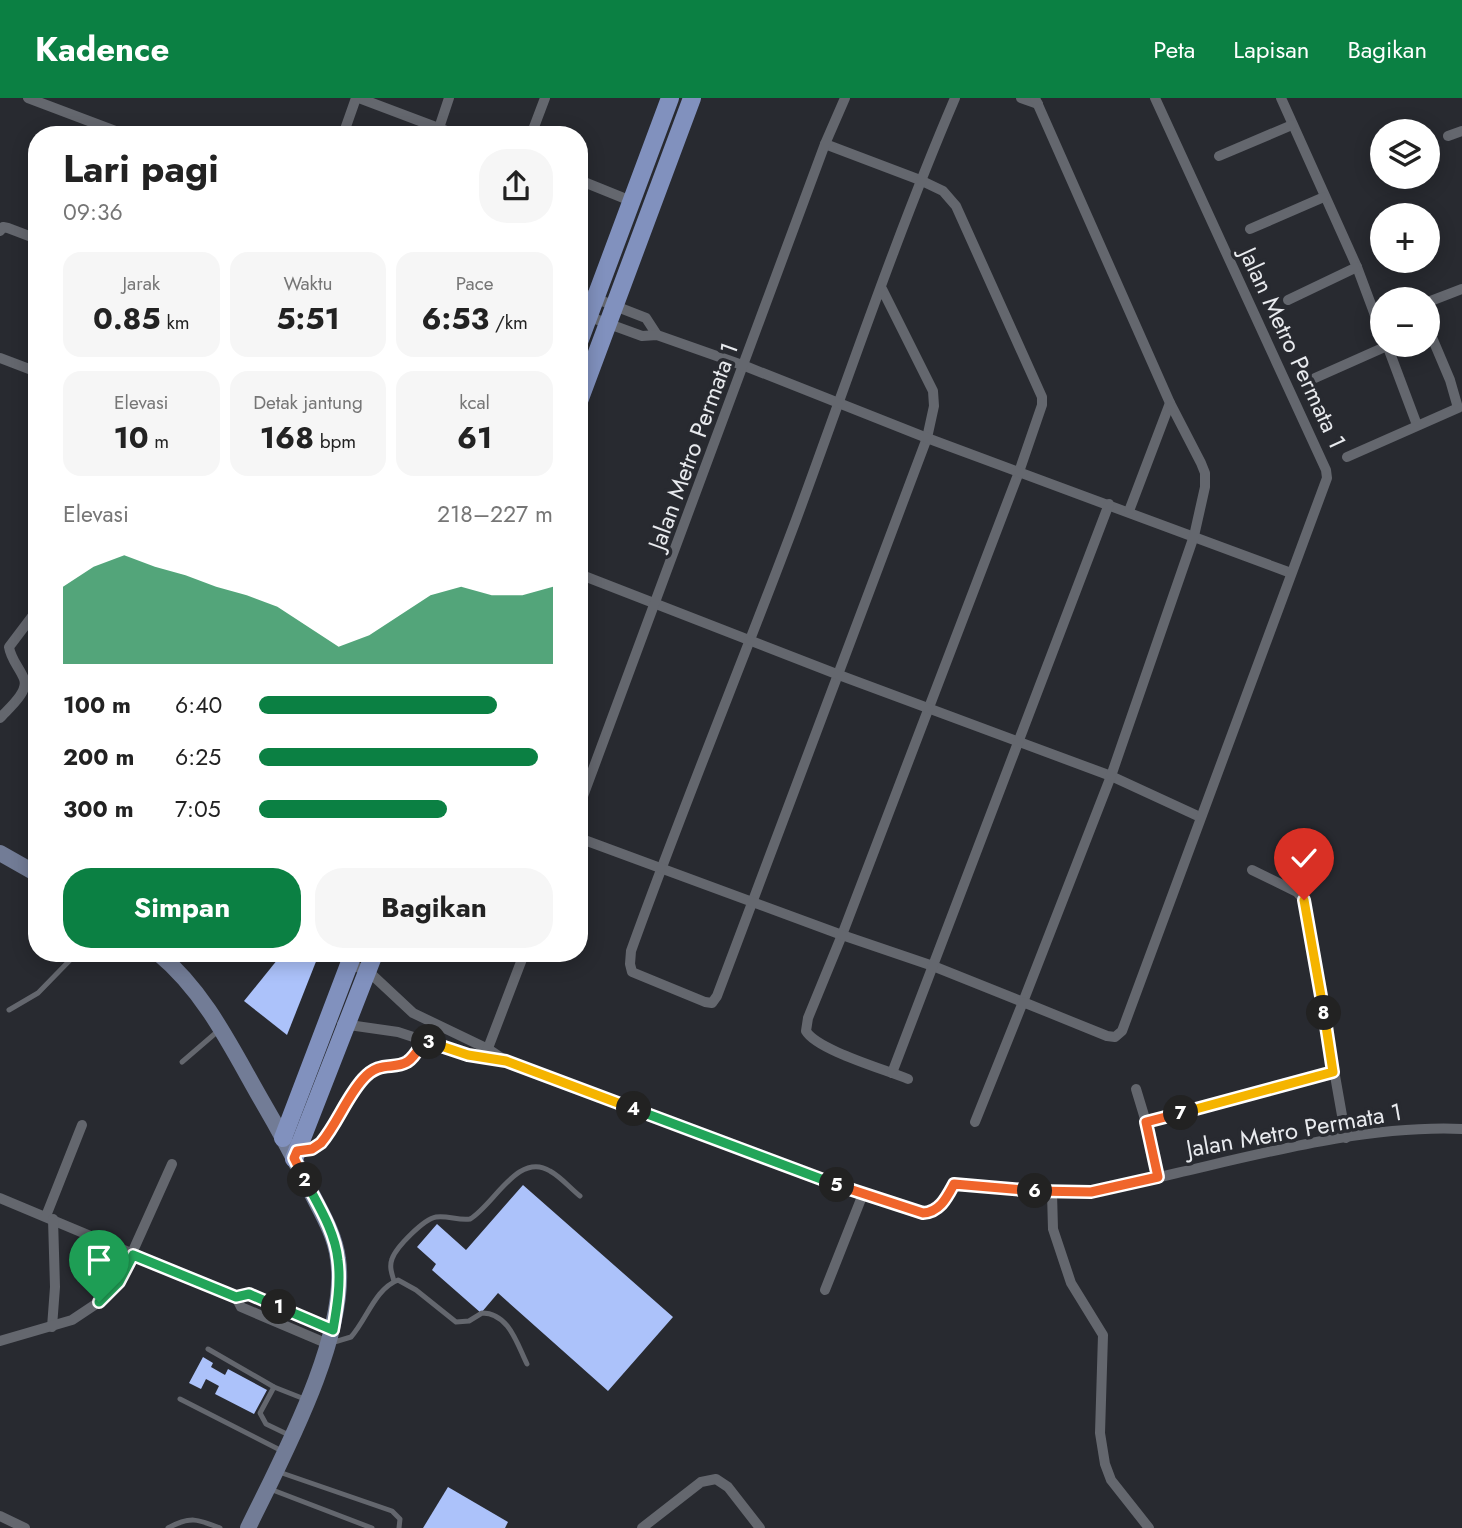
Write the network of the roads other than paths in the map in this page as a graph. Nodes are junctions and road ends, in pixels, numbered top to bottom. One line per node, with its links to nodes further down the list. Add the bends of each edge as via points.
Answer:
1 (28, 98): 12 (street)
2 (358, 98): 16 (street); 17 (street)
3 (449, 98): 18 (street)
4 (545, 98): 19 (street)
5 (670, 98): 27 (main road)
6 (692, 98): 39 (main road)
7 (845, 98): 22 (street, Jalan Metro Permata 1)
8 (955, 98): 24 (street)
9 (1021, 98): 13 (street)
10 (1155, 98): 62 (street, Jalan Metro Permata 1, via 1326,470 1325,488)
11 (1281, 98): 14 (street)
12 (41, 100): 15 (street)
13 (1037, 101): 54 (street)
14 (1292, 125): 23 (street); 26 (street)
15 (104, 126)
16 (347, 126)
17 (434, 126)
18 (440, 126)
19 (534, 126)
20 (1462, 131): 21 (street)
21 (1448, 136)
22 (825, 144): 24 (street); 47 (street, Jalan Metro Permata 1)
23 (1219, 156)
24 (920, 180): 32 (street); 58 (street, via 943,191 956,206 1042,397)
25 (588, 184): 27 (street)
26 (1324, 197): 28 (street); 31 (street)
27 (631, 201): 34 (main road)
28 (1250, 229)
29 (0, 231): 30 (street, via 3,227)
30 (28, 236)
31 (1357, 267): 37 (street); 38 (street)
32 (882, 289): 53 (street); 56 (street, via 933,391)
33 (1462, 289): 36 (street)
34 (588, 294)
35 (588, 296): 39 (street)
36 (1440, 297)
37 (1287, 300)
38 (1370, 302)
39 (616, 306): 41 (main road); 42 (street, via 646,318)
40 (588, 316): 41 (street)
41 (609, 324): 42 (street, via 642,336); 50 (main road)
42 (657, 335): 47 (street)
43 (1370, 353): 51 (street)
44 (1440, 356): 52 (street)
45 (1392, 357): 55 (street)
46 (0, 358): 48 (street)
47 (745, 366): 53 (street); 64 (street, Jalan Metro Permata 1)
48 (28, 369)
49 (1462, 374): 52 (street)
50 (588, 378)
51 (1315, 378)
52 (1450, 380): 55 (street, via 1458,408)
53 (840, 402): 56 (street); 66 (street)
54 (1170, 403): 60 (street); 61 (street, via 1205,473)
55 (1417, 425): 57 (street)
56 (927, 438): 58 (street); 67 (street)
57 (1347, 457)
58 (1019, 472): 59 (street); 70 (street)
59 (1109, 504): 60 (street); 72 (street)
60 (1129, 511): 61 (street)
61 (1194, 536): 62 (street); 73 (street)
62 (1291, 573): 75 (street, Jalan Metro Permata 1)
63 (588, 578): 64 (street)
64 (656, 604): 66 (street); 74 (street, Jalan Metro Permata 1)
65 (28, 622): 68 (street, via 9,647)
66 (751, 640): 67 (street); 78 (street)
67 (839, 675): 70 (street); 81 (street)
68 (28, 683)
69 (28, 688): 71 (street)
70 (929, 708): 72 (street); 82 (street)
71 (0, 718)
72 (1019, 742): 73 (street); 88 (street)
73 (1111, 776): 75 (street); 89 (street)
74 (588, 783)
75 (1200, 817): 89 (street, Jalan Metro Permata 1, via 1119,1035 1107,1036)
76 (588, 841): 78 (street, Jalan Metro Permata 1)
77 (0, 853): 79 (main road)
78 (661, 867): 81 (street, Jalan Metro Permata 1); 81 (street, via 631,951 630,969 705,1002 712,1003 717,996)
79 (28, 869)
80 (1252, 870): 97 (street, via 1304,900)
81 (753, 903): 82 (street, Jalan Metro Permata 1)
82 (842, 935): 88 (street, Jalan Metro Permata 1); 98 (street, via 806,1031 828,1048)
83 (68, 962): 90 (lane, via 38,993)
84 (167, 962): 93 (main road, via 193,987)
85 (350, 962): 91 (main road)
86 (371, 962): 92 (main road); 95 (street, Jalan Metro Permata 1, via 413,1013)
87 (521, 962): 95 (street)
88 (933, 966): 89 (street, Jalan Metro Permata 1); 98 (street)
89 (1023, 1002): 101 (street)
90 (9, 1010)
91 (329, 1019): 92 (street, Jalan Metro Permata 1); 105 (main road)
92 (347, 1026): 94 (street, Jalan Metro Permata 1, via 369,1026); 107 (main road)
93 (221, 1029): 96 (lane); 105 (main road)
94 (424, 1040): 95 (street, Jalan Metro Permata 1); 107 (lane, via 405,1063 375,1069 363,1079 321,1143)
95 (486, 1054): 111 (street, Jalan Metro Permata 1)
96 (182, 1062)
97 (1333, 1072): 102 (street); 106 (street)
98 (892, 1073): 99 (street)
99 (908, 1079)
100 (1136, 1089): 102 (street)
101 (975, 1122)
102 (1146, 1122): 109 (street)
103 (82, 1125): 114 (street)
104 (1462, 1129): 106 (street, Jalan Metro Permata 1, via 1428,1127)
105 (284, 1138): 107 (main road)
106 (1346, 1138): 109 (street, Jalan Metro Permata 1)
107 (296, 1155): 119 (main road, via 329,1226 338,1258)
108 (172, 1164): 115 (street)
109 (1158, 1177): 110 (street, Jalan Metro Permata 1, via 1091,1192)
110 (1052, 1192): 111 (street, Jalan Metro Permata 1, via 954,1184 931,1213); 139 (street, via 1054,1229 1071,1283 1102,1335 1100,1433 1105,1464 1111,1479)
111 (863, 1194): 117 (street)
112 (580, 1196): 116 (lane, via 547,1169 527,1167 470,1219 436,1216 425,1222 393,1257)
113 (0, 1198): 114 (street)
114 (50, 1217): 115 (street); 118 (street, via 55,1287)
115 (133, 1255): 118 (street, via 119,1282 99,1302); 119 (street, via 236,1297 241,1307)
116 (394, 1281): 119 (lane, via 351,1337); 122 (lane, via 403,1281 456,1322 482,1312 493,1315 512,1332)
117 (825, 1290)
118 (52, 1327): 120 (street)
119 (331, 1337): 125 (main road)
120 (0, 1341)
121 (208, 1349): 123 (lane)
122 (527, 1364)
123 (274, 1387): 125 (lane); 126 (lane, via 260,1413 262,1419)
124 (180, 1399): 127 (lane)
125 (307, 1400): 126 (main road)
126 (291, 1436): 127 (main road)
127 (284, 1452): 128 (main road)
128 (275, 1471): 129 (main road); 136 (lane, via 392,1511 400,1519)
129 (267, 1488): 134 (main road); 135 (lane)
130 (0, 1516): 131 (street)
131 (25, 1528)
132 (168, 1528): 133 (lane, via 183,1520 200,1520)
133 (220, 1528)
134 (248, 1528)
135 (372, 1528)
136 (399, 1528)
137 (642, 1528): 138 (street, via 701,1482 716,1479 728,1487)
138 (760, 1528)
139 (1149, 1528)

